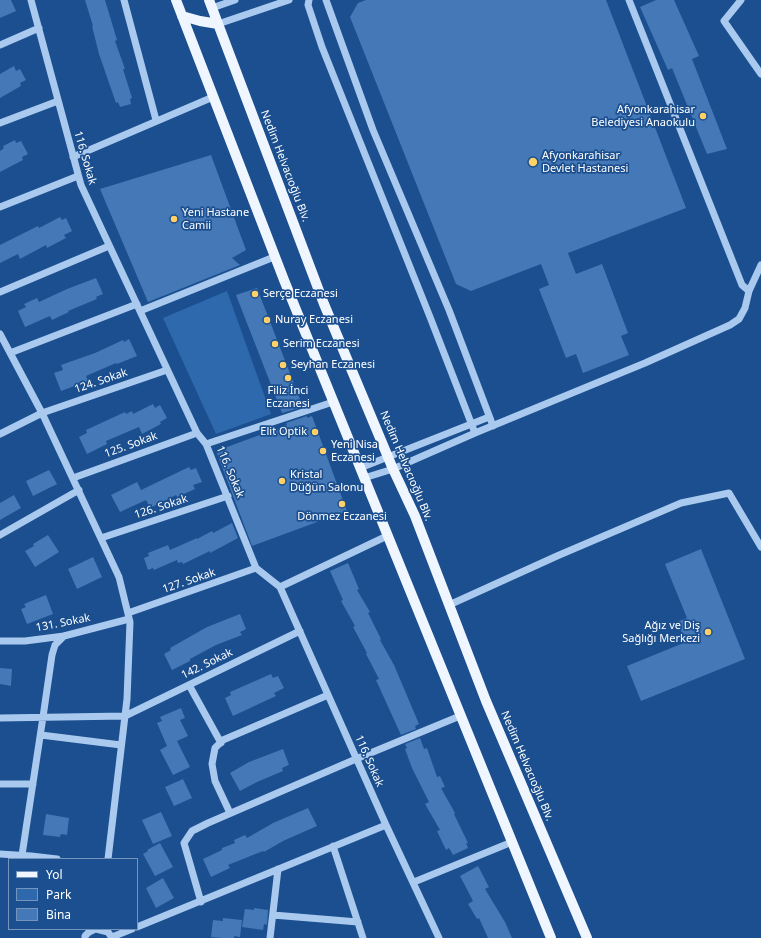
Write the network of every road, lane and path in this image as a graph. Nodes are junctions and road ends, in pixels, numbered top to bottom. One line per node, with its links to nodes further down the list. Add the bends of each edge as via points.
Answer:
1 (31, 0): 13 (street, 116. Sokak)
2 (124, 0): 18 (street)
3 (176, 0): 11 (main road)
4 (235, 0): 10 (street)
5 (289, 0): 12 (street)
6 (309, 0): 35 (street, via 308,5 322,47)
7 (326, 0): 34 (street, via 372,130 449,310)
8 (629, 0): 26 (street, via 742,284)
9 (741, 0): 15 (street, via 724,20)
10 (211, 4): 12 (main road, Nedim Helvacıoğlu Blv.)
11 (182, 16): 12 (main road); 16 (main road)
12 (218, 24): 41 (main road, Nedim Helvacıoğlu Blv., via 324,304)
13 (39, 28): 14 (street); 17 (street, 116. Sokak)
14 (0, 45)
15 (761, 74)
16 (213, 96): 18 (street); 24 (main road)
17 (58, 101): 19 (street); 20 (street, 116. Sokak)
18 (156, 120): 20 (street)
19 (0, 123)
20 (73, 156): 21 (street, 116. Sokak)
21 (78, 176): 22 (street); 23 (street, 116. Sokak)
22 (0, 207)
23 (109, 246): 27 (street); 28 (street, 116. Sokak)
24 (274, 257): 28 (street); 32 (main road)
25 (761, 265): 26 (street)
26 (749, 291): 36 (street, via 739,319 730,325)
27 (0, 292)
28 (138, 308): 30 (street); 31 (street, 116. Sokak)
29 (0, 334): 30 (street)
30 (10, 353): 33 (street)
31 (167, 370): 33 (street, 124. Sokak); 37 (street, 116. Sokak)
32 (333, 402): 40 (street); 42 (main road)
33 (42, 413): 39 (street, 124. Sokak); 44 (street)
34 (489, 417): 35 (street); 36 (street)
35 (472, 424): 38 (street); 41 (street)
36 (493, 426): 38 (street)
37 (197, 433): 40 (street, 116. Sokak); 44 (street, 125. Sokak)
38 (475, 433): 43 (street)
39 (0, 434)
40 (206, 444): 47 (street, 116. Sokak)
41 (388, 458): 42 (street); 43 (main road, Nedim Helvacıoğlu Blv.)
42 (360, 468): 45 (main road)
43 (393, 469): 45 (street); 54 (main road, Nedim Helvacıoğlu Blv., via 415,516)
44 (73, 478): 46 (street)
45 (364, 478): 49 (main road)
46 (79, 490): 48 (street); 50 (street)
47 (228, 496): 50 (street, 126. Sokak); 52 (street, 116. Sokak)
48 (0, 535)
49 (387, 536): 53 (street); 62 (main road)
50 (101, 538): 55 (street, via 119,577)
51 (761, 547): 54 (street, via 728,493 680,503)
52 (256, 568): 53 (street, 116. Sokak); 55 (street, 127. Sokak)
53 (280, 587): 56 (street, 116. Sokak)
54 (449, 605): 94 (main road, Nedim Helvacıoğlu Blv., via 486,701)
55 (129, 616): 57 (street, 131. Sokak); 61 (street)
56 (300, 631): 59 (street, 142. Sokak); 60 (street, 116. Sokak)
57 (64, 636): 58 (street, 131. Sokak); 63 (street, via 55,645 52,655)
58 (0, 641)
59 (189, 685): 61 (street, 142. Sokak); 66 (street)
60 (328, 695): 66 (street); 68 (street, 116. Sokak)
61 (125, 716): 63 (street); 67 (street)
62 (460, 716): 68 (street); 73 (main road)
63 (43, 717): 64 (street); 65 (street)
64 (0, 718)
65 (41, 735): 67 (street); 70 (street)
66 (221, 743): 71 (street, via 215,748 212,764 215,781)
67 (121, 745): 78 (street)
68 (356, 759): 71 (street); 72 (street, 116. Sokak)
69 (0, 784): 70 (street)
70 (33, 784): 76 (street)
71 (230, 813): 81 (street, via 192,831 184,843)
72 (386, 825): 74 (street); 80 (street, 116. Sokak)
73 (512, 842): 80 (street); 93 (main road)
74 (333, 846): 79 (street); 83 (street)
75 (0, 854): 76 (street)
76 (22, 855): 77 (street)
77 (48, 858)
78 (108, 858)
79 (278, 869): 81 (street); 82 (street)
80 (414, 882): 92 (street, 116. Sokak)
81 (201, 902): 84 (street)
82 (273, 916): 83 (street); 90 (street)
83 (358, 922): 91 (street)
84 (138, 927)
85 (95, 930): 88 (street, via 89,932)
86 (101, 930): 89 (street, via 108,932)
87 (130, 930): 89 (street)
88 (85, 938)
89 (112, 938)
90 (270, 938)
91 (363, 938)
92 (439, 938)
93 (551, 938)
94 (587, 938)

